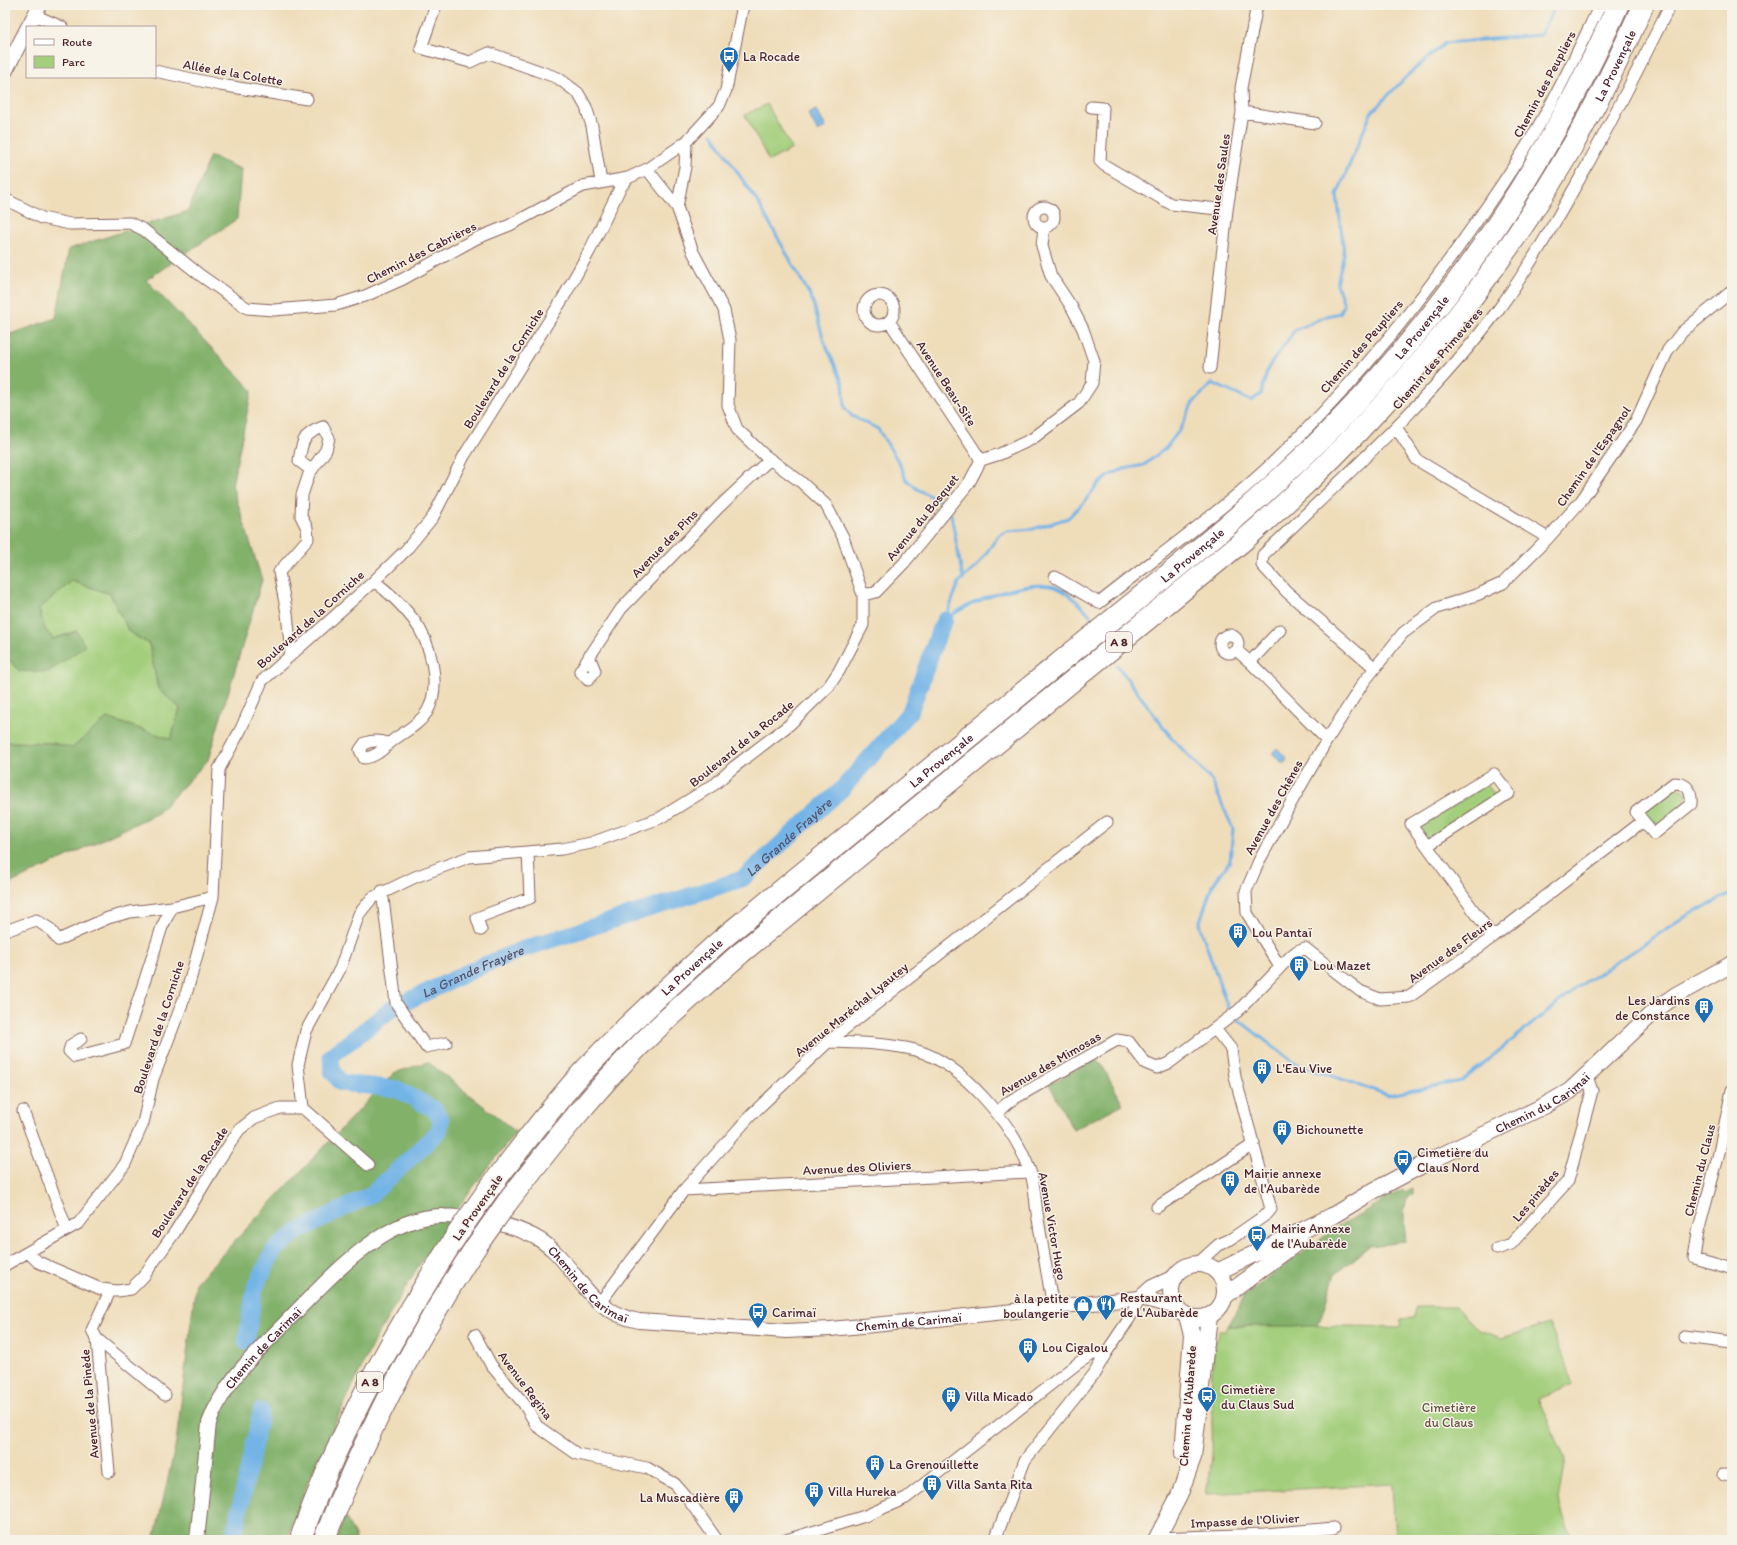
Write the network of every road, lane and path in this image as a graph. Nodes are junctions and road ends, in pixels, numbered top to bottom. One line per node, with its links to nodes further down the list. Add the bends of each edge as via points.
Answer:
1 (436, 5): 20 (street, via 421,48 470,62 489,53 558,78 578,93 592,126)
2 (743, 5): 17 (street, Chemin des Cabrières, via 726,90 719,106)
3 (1257, 5): 15 (street, Avenue des Saules, via 1241,88)
4 (1600, 5): 33 (street, Chemin des Peupliers, via 1547,111 1510,174 1426,291 1379,351 1323,412 1250,483 1099,603)
5 (1618, 5): 97 (highway, La Provençale / A 8, bridge, via 1579,87 1542,155 1506,211 1440,304 1336,424 1242,512 722,939 666,989 582,1074 539,1123 488,1190 424,1284 360,1399)
6 (1643, 5): 98 (highway, La Provençale / A 8, bridge, via 1599,98 1563,162 1491,273 1414,372 1368,423 1283,506 1244,540 742,952 643,1042 568,1125 477,1245 426,1326 388,1393 359,1454)
7 (1670, 5): 28 (street, Chemin des Primevères, via 1592,156 1544,242 1489,322)
8 (32, 19): 9 (street)
9 (58, 26)
10 (26, 31): 12 (street)
11 (156, 71): 13 (street, Allée de la Colette)
12 (5, 72)
13 (307, 99)
14 (1091, 107): 23 (street, via 1103,108 1100,160 1104,166 1171,204)
15 (1242, 112): 16 (street); 23 (street, Avenue des Saules)
16 (1315, 123)
17 (686, 142): 18 (street, Chemin des Cabrières); 22 (street, via 685,166)
18 (647, 169): 19 (street, Chemin des Cabrières); 22 (street, Boulevard de la Rocade)
19 (628, 178): 20 (street, Chemin des Cabrières); 34 (street, Boulevard de la Corniche, via 620,188 562,300 464,456 433,517 406,550)
20 (601, 182): 21 (street, Chemin des Cabrières, via 583,186 365,296 336,305 274,310 246,308 144,230 130,223 70,224 42,218)
21 (5, 199)
22 (677, 207): 29 (street, Boulevard de la Rocade, via 693,252 724,310 730,340 728,405 737,429)
23 (1227, 210): 27 (street, Avenue des Saules)
24 (1044, 227): 30 (street, via 1042,246 1051,276 1083,329 1094,361 1092,383 1079,403 1032,439)
25 (1732, 290): 32 (street, Chemin de l'Espagnol, via 1682,332 1668,350 1636,421 1581,501)
26 (890, 321): 30 (street, Avenue Beau-Site)
27 (1210, 368)
28 (1396, 427): 32 (street, via 1417,460); 41 (street, Chemin des Primevères, via 1263,555 1262,565 1287,592)
29 (770, 459): 35 (street, Boulevard de la Rocade, via 826,505 843,537); 39 (street, Avenue des Pins, via 719,507 621,609)
30 (981, 460): 35 (street, Avenue du Bosquet, via 969,483 904,563 876,592)
31 (312, 470): 38 (street, via 308,474 302,495 301,516 308,528 308,539 280,572)
32 (1548, 538): 41 (street, Chemin de l'Espagnol, via 1503,583 1437,608 1403,633)
33 (1055, 577)
34 (374, 581): 38 (street, Boulevard de la Corniche); 43 (street, via 414,620 428,649 435,684 426,714 414,726)
35 (863, 595): 47 (street, Boulevard de la Rocade, via 863,625 829,686 789,725 715,784 660,818 623,833 562,849)
36 (1280, 630): 40 (street)
37 (1236, 650): 40 (street)
38 (291, 654): 49 (street, Boulevard de la Corniche, via 262,681 219,770)
39 (589, 656)
40 (1250, 662): 42 (street)
41 (1375, 668): 42 (street, Avenue des Chênes)
42 (1327, 740): 55 (street, Avenue des Chênes, via 1263,854 1246,891 1247,913)
43 (387, 743)
44 (1643, 820): 44 (street, via 1654,834 1691,804 1689,788 1682,783 1674,783 1636,812); 53 (street, Avenue des Fleurs)
45 (1107, 822): 58 (street, Avenue Maréchal Lyautey)
46 (1427, 846): 46 (street, via 1509,793 1494,774 1411,824); 53 (street)
47 (528, 852): 48 (street, Boulevard de la Rocade, via 469,857); 52 (street, via 530,898 477,918)
48 (382, 891): 59 (street, via 399,1007 426,1047); 62 (street, Boulevard de la Rocade, via 372,898 359,914 340,969 306,1030 298,1065)
49 (213, 897): 50 (street); 71 (street, Boulevard de la Corniche, via 187,991 153,1080 143,1123 125,1164 79,1223)
50 (172, 907): 51 (street, via 130,912 108,918 58,940 50,929 36,920); 57 (street, via 162,927 124,1044 75,1057 69,1051 71,1045)
51 (11, 929)
52 (481, 930)
53 (1493, 937): 55 (street, Avenue des Fleurs, via 1409,997 1380,999 1360,991 1305,948 1297,951)
54 (1732, 964): 60 (main road, Chemin du Carimaï, via 1658,1008)
55 (1280, 967): 56 (street, Avenue des Fleurs, via 1238,1011)
56 (1215, 1029): 64 (street, Avenue des Mimosas, via 1169,1063 1157,1068 1145,1063 1129,1042 1118,1040); 65 (street, via 1231,1048 1235,1077)
57 (81, 1038)
58 (828, 1042): 64 (street, Avenue Victor Hugo, via 876,1044 916,1050 951,1066); 68 (street, Avenue Maréchal Lyautey, via 752,1114)
59 (446, 1043)
60 (1587, 1076): 70 (main road, Chemin du Carimaï, via 1570,1091 1546,1105 1423,1165); 72 (street, Les pinèdes, via 1592,1091 1568,1181 1511,1244)
61 (1732, 1090): 76 (street, Chemin du Claus, via 1694,1258)
62 (303, 1108): 66 (street); 79 (street, Boulevard de la Rocade, via 280,1108 254,1118 239,1130 143,1277 131,1289)
63 (23, 1111): 71 (street)
64 (997, 1112): 67 (street, Avenue Victor Hugo, via 1016,1142)
65 (1254, 1144): 69 (street); 74 (street, via 1271,1209 1231,1239 1218,1245)
66 (368, 1165)
67 (1030, 1172): 68 (street, Avenue des Oliviers); 83 (street, Avenue Victor Hugo)
68 (684, 1190): 82 (street, Avenue Maréchal Lyautey)
69 (1157, 1207)
70 (1332, 1216): 77 (main road, Chemin du Carimaï); 80 (main road, Chemin du Carimaï)
71 (67, 1230): 73 (street, Boulevard de la Corniche)
72 (1497, 1249)
73 (29, 1253): 75 (street, Boulevard de la Corniche); 79 (street, Boulevard de la Rocade, via 38,1262)
74 (1197, 1264): 77 (main road, via 1205,1265); 78 (main road, via 1185,1268)
75 (5, 1265)
76 (1731, 1266)
77 (1217, 1272): 80 (main road, via 1222,1279)
78 (1176, 1276): 81 (street, via 1152,1287); 84 (main road, via 1171,1292)
79 (110, 1291): 88 (street, Avenue de la Pinède, via 92,1330)
80 (1225, 1296): 85 (main road, via 1219,1308)
81 (1140, 1298): 83 (street, Chemin de Carimaï); 84 (street, Chemin de Carimaï); 90 (street)
82 (599, 1304): 83 (street, Chemin de Carimaï, via 611,1312 638,1321 786,1331 937,1319); 96 (street, Chemin de Carimaï, via 549,1246 517,1229 480,1220 444,1216 411,1223 378,1238 360,1250 312,1296 245,1365 221,1396 209,1424 206,1440)
83 (1053, 1306)
84 (1182, 1312): 85 (main road, via 1202,1318); 93 (main road, Chemin de l'Aubarède, via 1192,1335)
85 (1209, 1316): 93 (main road, Chemin de l'Aubarède, via 1193,1457)
86 (475, 1335): 99 (street, Avenue Regina, via 491,1365 524,1404 537,1426 576,1454 647,1468 675,1484)
87 (1685, 1337): 89 (street)
88 (97, 1339): 91 (street); 92 (street, Avenue de la Pinède)
89 (1732, 1343)
90 (1106, 1353): 100 (street, via 1093,1354 1078,1363 906,1498 865,1516); 101 (street, via 1094,1374 1025,1460)
91 (165, 1395)
92 (109, 1472)
93 (1179, 1496): 95 (main road, Chemin de l'Aubarède)
94 (1334, 1528): 95 (street, Impasse de l'Olivier)
95 (1157, 1539)
96 (197, 1540)
97 (300, 1540)
98 (324, 1540)
99 (717, 1540)
100 (786, 1540)
101 (995, 1540)

